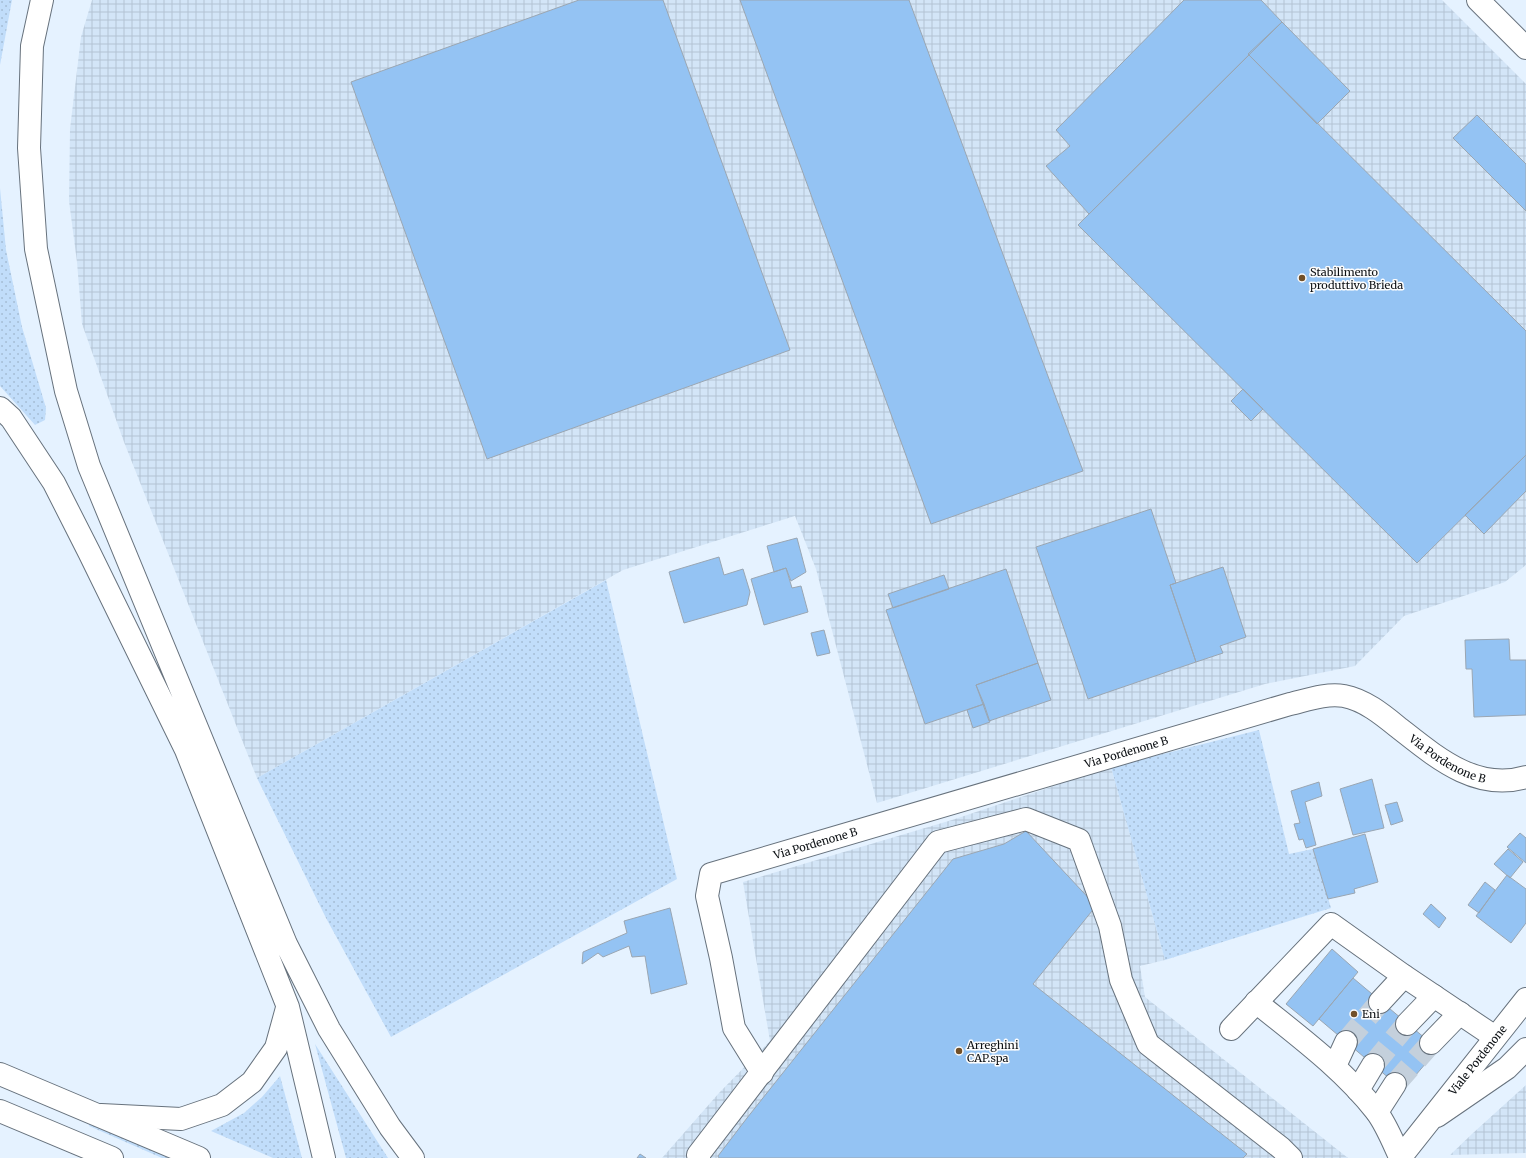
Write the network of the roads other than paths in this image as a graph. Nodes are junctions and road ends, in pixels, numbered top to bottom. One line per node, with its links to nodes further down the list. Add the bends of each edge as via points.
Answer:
1 (42, 0): 32 (main road, via 32,46 29,148 36,249 66,391 89,466 286,944 329,1029 390,1127)
2 (1478, 0): 3 (main road)
3 (1526, 48)
4 (0, 408): 11 (main road, via 11,418 54,483 186,750)
5 (1526, 777): 21 (main road, Via Pordenone B, via 1504,781 1466,774 1426,750 1380,713 1361,702 1344,696 1325,696 1275,708 712,874 707,896 734,1028)
6 (1404, 976): 7 (main road); 9 (main road, via 1331,924); 10 (main road)
7 (1434, 996): 12 (main road); 13 (main road)
8 (1526, 999): 15 (main road, Viale Pordenone)
9 (1256, 1002): 14 (main road); 20 (main road)
10 (1380, 1002)
11 (288, 1007): 27 (main road, via 276,1048 252,1082 222,1105 181,1119); 31 (main road)
12 (1460, 1013): 15 (main road); 17 (main road)
13 (1407, 1024)
14 (1232, 1029)
15 (1495, 1037): 28 (main road, Viale Pordenone)
16 (1346, 1042): 20 (main road)
17 (1431, 1043)
18 (1526, 1049): 28 (main road, Viale Pordenone, via 1507,1068)
19 (1373, 1065): 24 (main road)
20 (1335, 1066): 24 (main road)
21 (762, 1073): 33 (main road, via 698,1155); 34 (main road, via 938,842 1026,819 1079,840 1110,926 1121,980 1148,1044)
22 (0, 1074): 27 (main road)
23 (1395, 1084): 26 (main road)
24 (1358, 1090): 26 (main road)
25 (0, 1111): 29 (main road)
26 (1377, 1112): 35 (main road)
27 (101, 1116): 30 (main road)
28 (1430, 1121): 35 (main road, Viale Pordenone)
29 (112, 1158)
30 (199, 1158)
31 (324, 1158)
32 (413, 1158)
33 (699, 1158)
34 (1291, 1158)
35 (1400, 1158)

